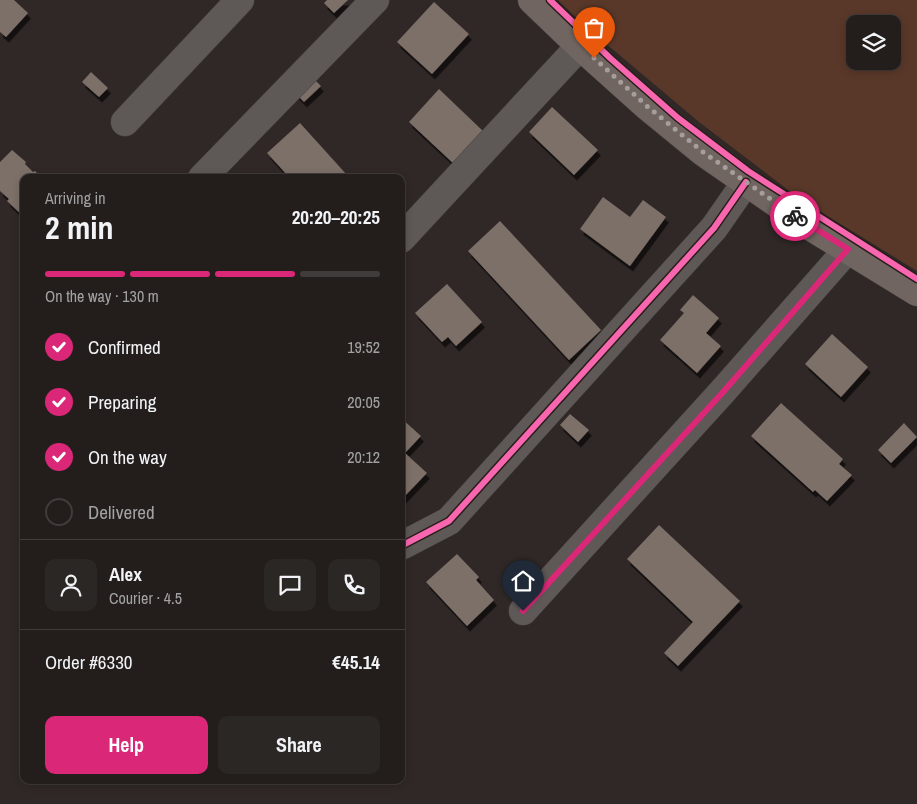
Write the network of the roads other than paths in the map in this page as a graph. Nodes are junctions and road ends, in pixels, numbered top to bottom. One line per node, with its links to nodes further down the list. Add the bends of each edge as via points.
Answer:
1 (240, 0): 5 (street)
2 (375, 0): 6 (street)
3 (532, 0): 4 (main road)
4 (580, 46): 7 (main road, via 655,113); 8 (street)
5 (125, 122)
6 (206, 174)
7 (746, 182): 9 (main road); 11 (street, via 714,228 448,522)
8 (405, 235)
9 (848, 249): 10 (main road); 12 (street, via 724,391)
10 (917, 292)
11 (405, 545)
12 (523, 611)

